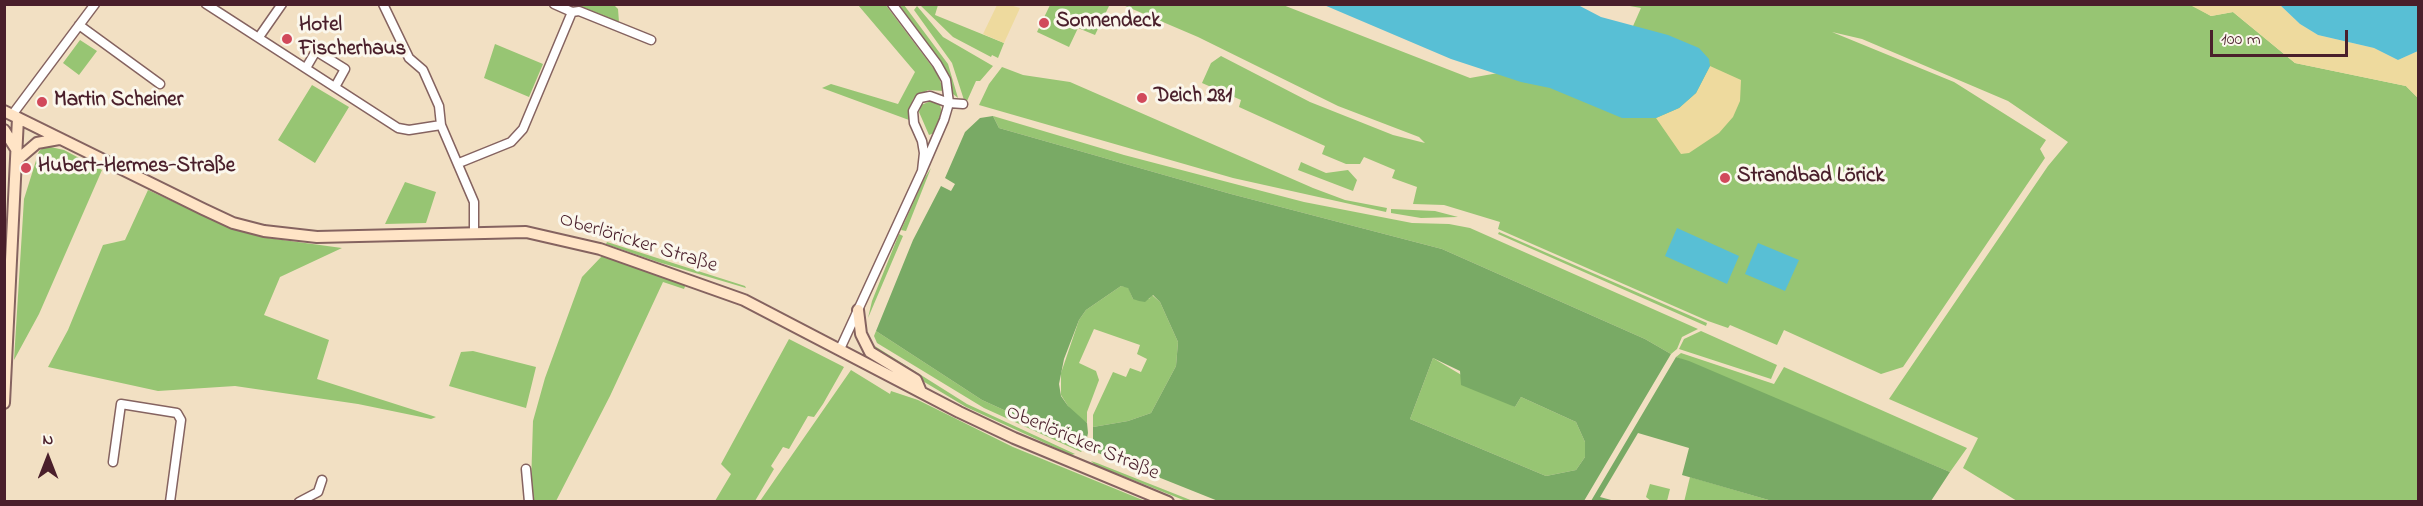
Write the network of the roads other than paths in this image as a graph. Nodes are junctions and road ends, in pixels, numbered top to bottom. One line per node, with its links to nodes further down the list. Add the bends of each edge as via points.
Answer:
1 (95, 4): 8 (street)
2 (206, 4): 9 (street)
3 (282, 4): 9 (street)
4 (383, 4): 17 (street, via 409,58 423,70 430,84)
5 (554, 4): 7 (street)
6 (892, 4): 14 (street, via 937,64 946,81)
7 (572, 12): 10 (street, via 579,11); 22 (street, via 523,129 511,142)
8 (79, 25): 12 (street); 16 (street)
9 (259, 37): 11 (street)
10 (651, 40)
11 (306, 68): 13 (street); 13 (street, via 316,51 345,69)
12 (160, 84)
13 (335, 87): 17 (street, via 398,128)
14 (949, 103): 15 (street); 23 (street); 23 (street, via 930,96 915,103 914,123 924,153)
15 (963, 104)
16 (11, 114): 19 (main road, Oberlöricker Straße); 20 (main road)
17 (441, 125): 22 (street)
18 (4, 130): 20 (main road)
19 (61, 139): 21 (main road, via 37,143); 24 (main road, Oberlöricker Straße, via 233,223 264,231 317,237)
20 (16, 149): 21 (main road)
21 (16, 161): 27 (main road)
22 (459, 163): 24 (street, via 474,202)
23 (922, 171): 25 (street)
24 (474, 232): 26 (main road, Oberlöricker Straße, via 526,232 600,249 744,300)
25 (858, 310): 26 (street); 28 (main road, via 866,348 916,380)
26 (840, 349): 28 (main road, Oberlöricker Straße)
27 (6, 356): 29 (main road)
28 (922, 392): 36 (main road, Oberlöricker Straße, via 1014,438)
29 (4, 403)
30 (113, 462): 33 (street, via 121,404 177,413 181,420)
31 (526, 469): 35 (street)
32 (322, 480): 34 (street, via 318,492)
33 (170, 501)
34 (299, 501)
35 (529, 501)
36 (1168, 501)

